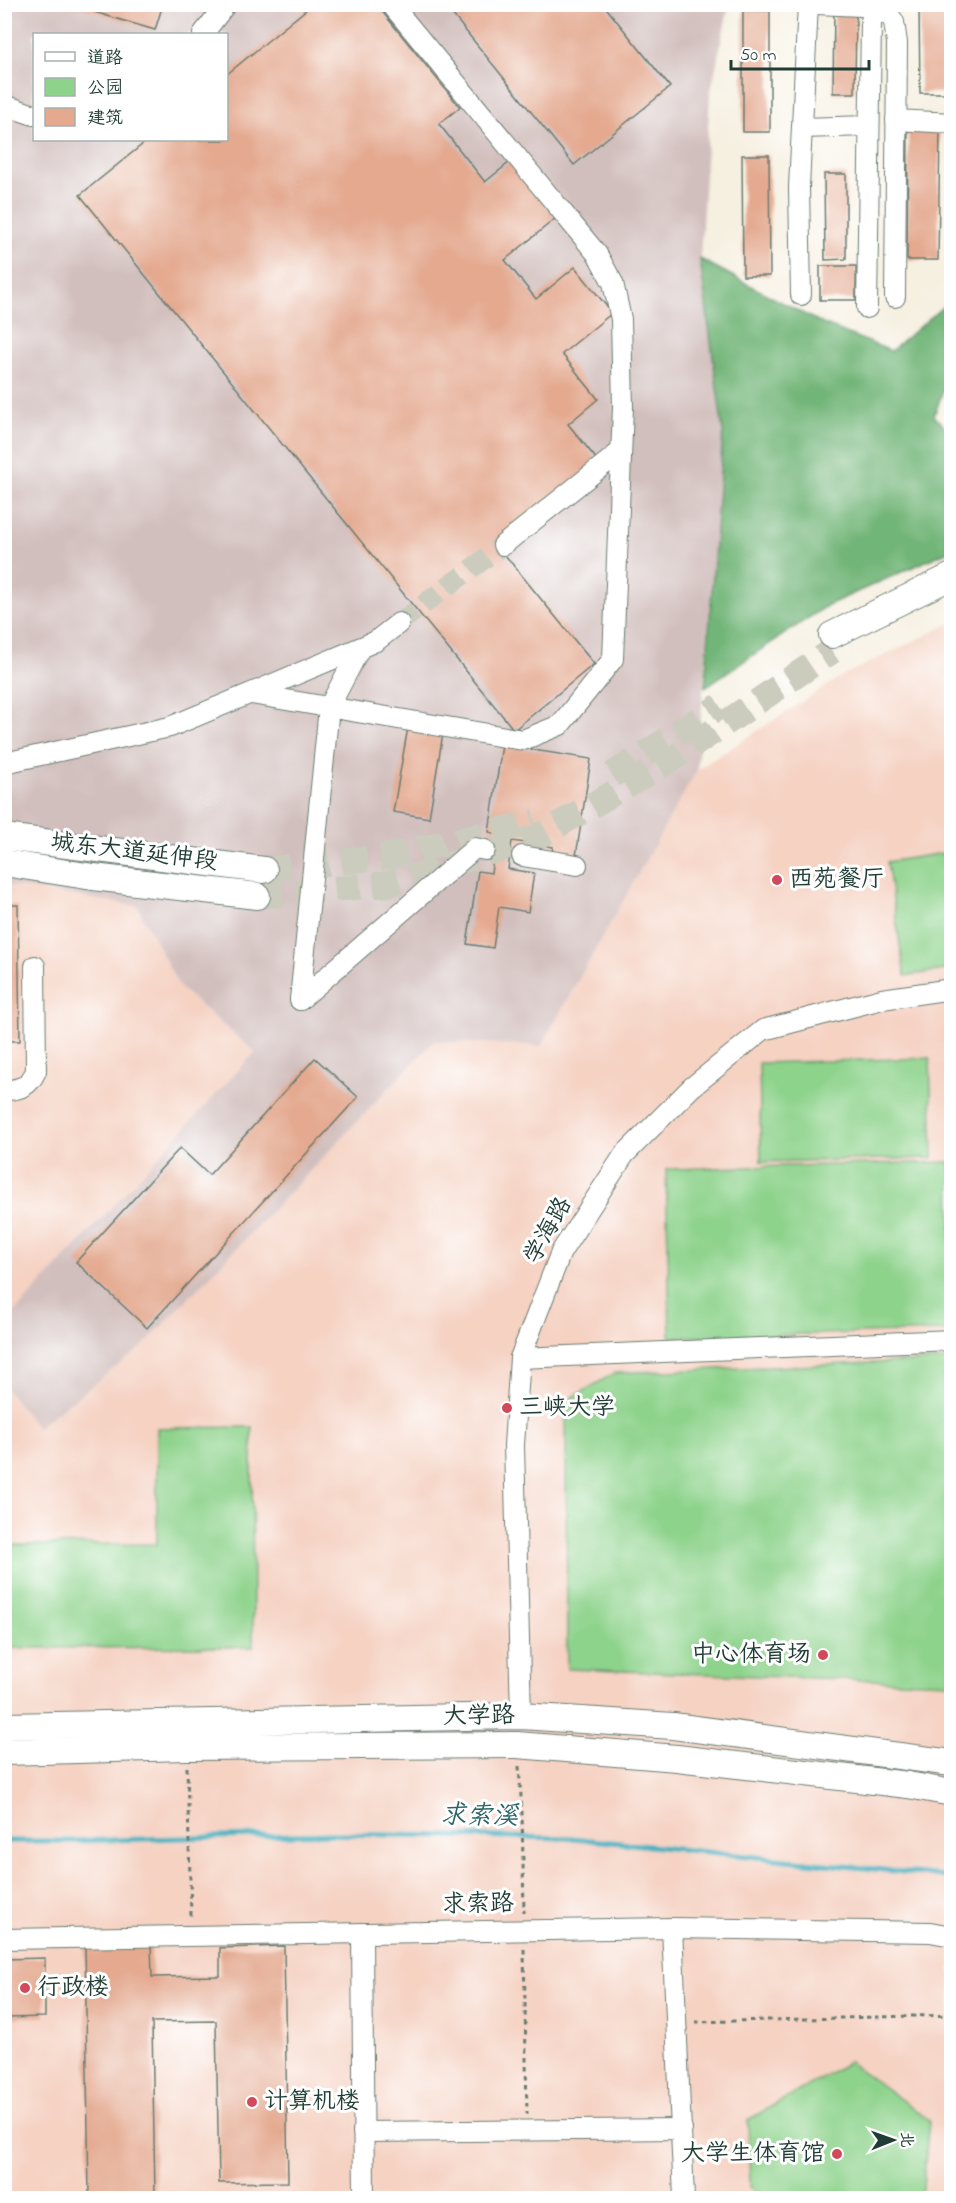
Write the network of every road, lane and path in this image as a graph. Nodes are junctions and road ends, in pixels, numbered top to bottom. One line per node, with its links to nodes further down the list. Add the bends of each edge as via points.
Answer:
1 (226, 4): 6 (street)
2 (390, 4): 16 (street, via 597,254 613,283 621,319)
3 (808, 4): 12 (street)
4 (816, 4): 5 (street)
5 (884, 6): 9 (street, via 894,22 897,43); 11 (street, via 871,20)
6 (204, 33)
7 (4, 105): 8 (street)
8 (33, 115)
9 (896, 120): 10 (street); 14 (street)
10 (951, 123)
11 (868, 126): 12 (street); 15 (street)
12 (802, 128): 13 (street)
13 (801, 295)
14 (895, 297)
15 (867, 308)
16 (621, 451): 17 (street); 23 (street, via 613,659 560,725 523,740)
17 (503, 545)
18 (951, 576): 19 (main road, via 832,643)
19 (951, 592)
20 (399, 623): 21 (street)
21 (360, 648): 22 (street); 23 (street)
22 (251, 694): 23 (street); 24 (street, via 170,727)
23 (329, 707): 26 (street, via 300,1000 475,848)
24 (4, 763)
25 (4, 837): 30 (main road, 城东大道延伸段)
26 (485, 850)
27 (522, 856): 29 (street)
28 (4, 863): 31 (main road, 城东大道延伸段)
29 (577, 865)
30 (264, 870)
31 (257, 896)
32 (35, 966): 34 (street, via 36,1071 30,1083 17,1090)
33 (951, 989): 36 (street, 学海路, via 882,999 763,1030 692,1087 624,1155 561,1252)
34 (4, 1090)
35 (951, 1340): 36 (street)
36 (520, 1358): 37 (street, 学海路, via 514,1445)
37 (521, 1716): 38 (main road, 大学路); 41 (main road, 大学路, via 672,1726)
38 (4, 1726)
39 (517, 1745): 40 (main road, 大学路); 43 (main road, 大学路, via 677,1758); 45 (path)
40 (4, 1752)
41 (951, 1763)
42 (188, 1776): 47 (path)
43 (951, 1792)
44 (672, 1928): 45 (street, 求索路); 48 (street, 求索路, via 930,1932); 51 (street)
45 (524, 1930): 46 (street, 求索路); 53 (path)
46 (362, 1933): 47 (street, 求索路); 54 (street)
47 (192, 1936): 49 (street, 求索路)
48 (951, 1936)
49 (4, 1939)
50 (951, 2015): 51 (path)
51 (676, 2023): 52 (street)
52 (682, 2129): 53 (street); 56 (street)
53 (527, 2130): 54 (street)
54 (363, 2132): 55 (street)
55 (364, 2199)
56 (684, 2199)

